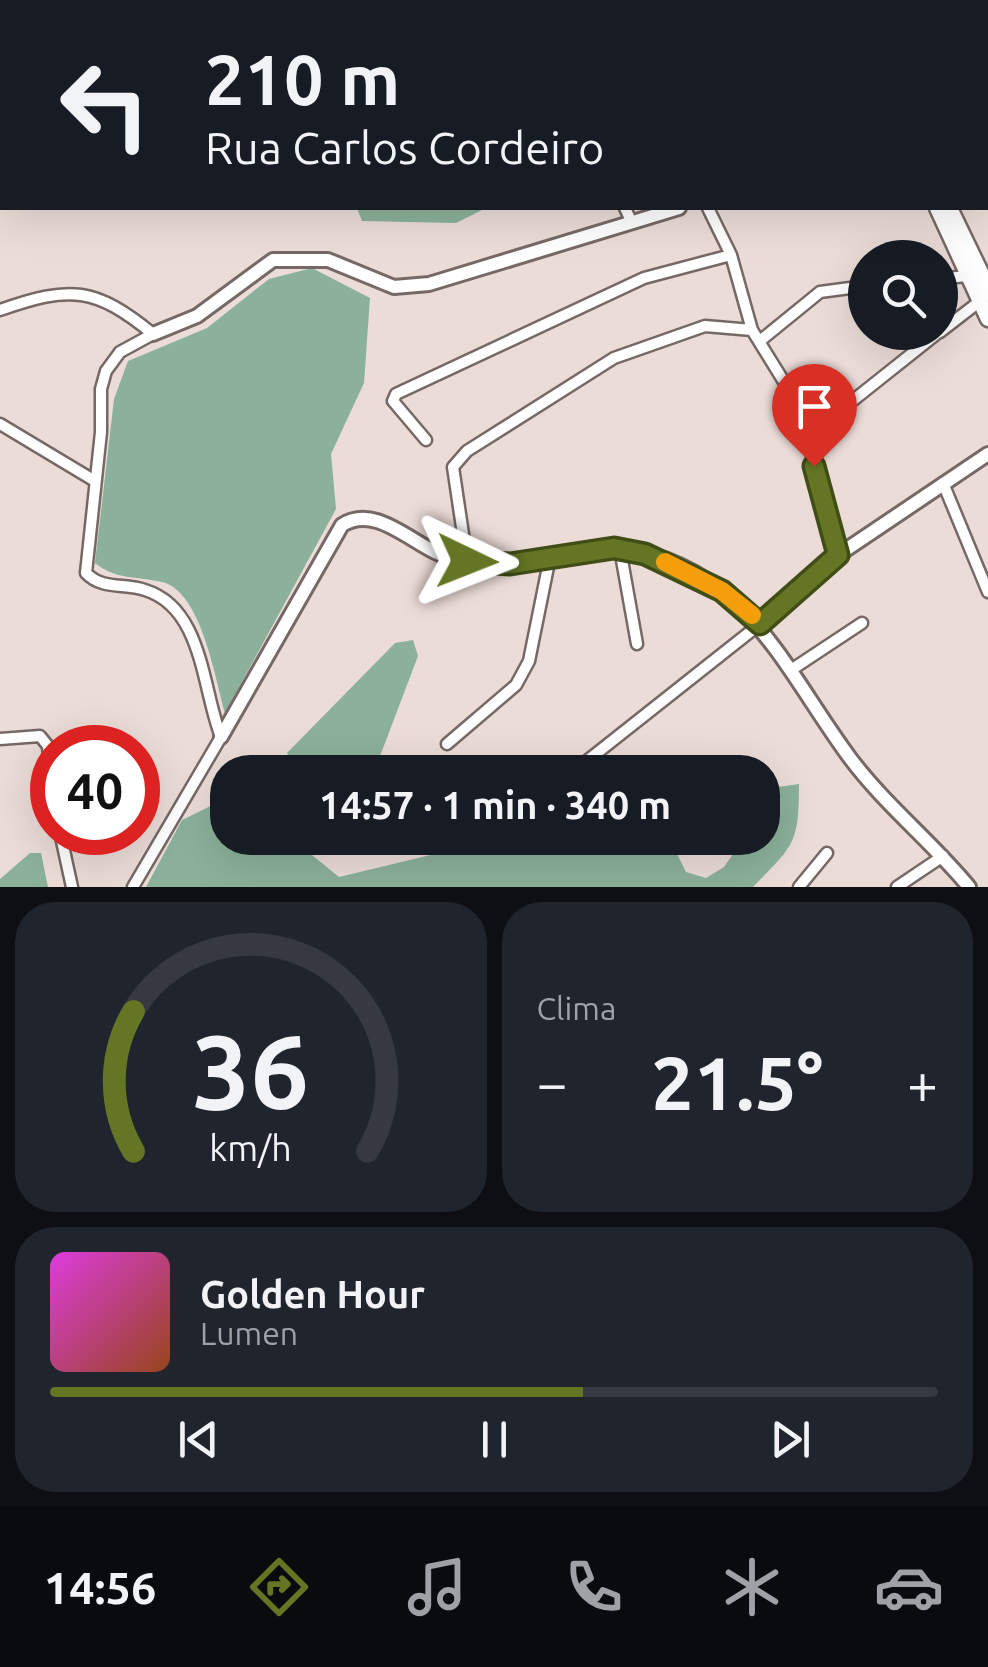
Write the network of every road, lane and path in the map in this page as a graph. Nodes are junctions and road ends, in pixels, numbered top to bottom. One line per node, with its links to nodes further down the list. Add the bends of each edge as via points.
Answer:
1 (626, 210): 6 (street)
2 (672, 210): 6 (street)
3 (709, 210): 7 (street)
4 (939, 210): 8 (main road)
5 (951, 210): 8 (main road)
6 (632, 223): 14 (street, via 429,284 394,287 328,260 273,260 197,316)
7 (731, 255): 13 (street); 19 (street, via 644,278 396,394 393,402)
8 (982, 286): 11 (street); 12 (main road)
9 (848, 288): 15 (street, via 820,292)
10 (0, 310): 14 (street, via 86,292)
11 (958, 312)
12 (988, 319)
13 (752, 330): 15 (street); 26 (street, via 705,326 614,358 468,451 453,466)
14 (153, 334): 21 (street, via 120,352 106,371)
15 (760, 340): 18 (street)
16 (917, 350): 18 (street)
17 (0, 424): 21 (street)
18 (806, 436): 24 (street)
19 (426, 440)
20 (988, 454): 22 (street)
21 (96, 482): 33 (street, via 86,573 108,586 164,596 187,620)
22 (942, 483): 24 (street); 27 (street)
23 (620, 549): 25 (street); 29 (street, via 683,569); 30 (street)
24 (838, 555): 29 (street)
25 (550, 558): 26 (street); 35 (street, via 530,661 516,684)
26 (467, 561): 33 (street, via 440,557 373,517 342,525)
27 (988, 592)
28 (862, 623): 31 (street)
29 (760, 624): 31 (street); 36 (street)
30 (637, 644)
31 (791, 670): 39 (street, via 850,758)
32 (30, 737): 34 (street)
33 (221, 737): 41 (street)
34 (0, 739)
35 (447, 744)
36 (594, 755)
37 (827, 853): 42 (street)
38 (65, 855): 40 (street)
39 (943, 856): 43 (street); 44 (street)
40 (72, 887)
41 (134, 887)
42 (799, 887)
43 (897, 887)
44 (969, 887)

